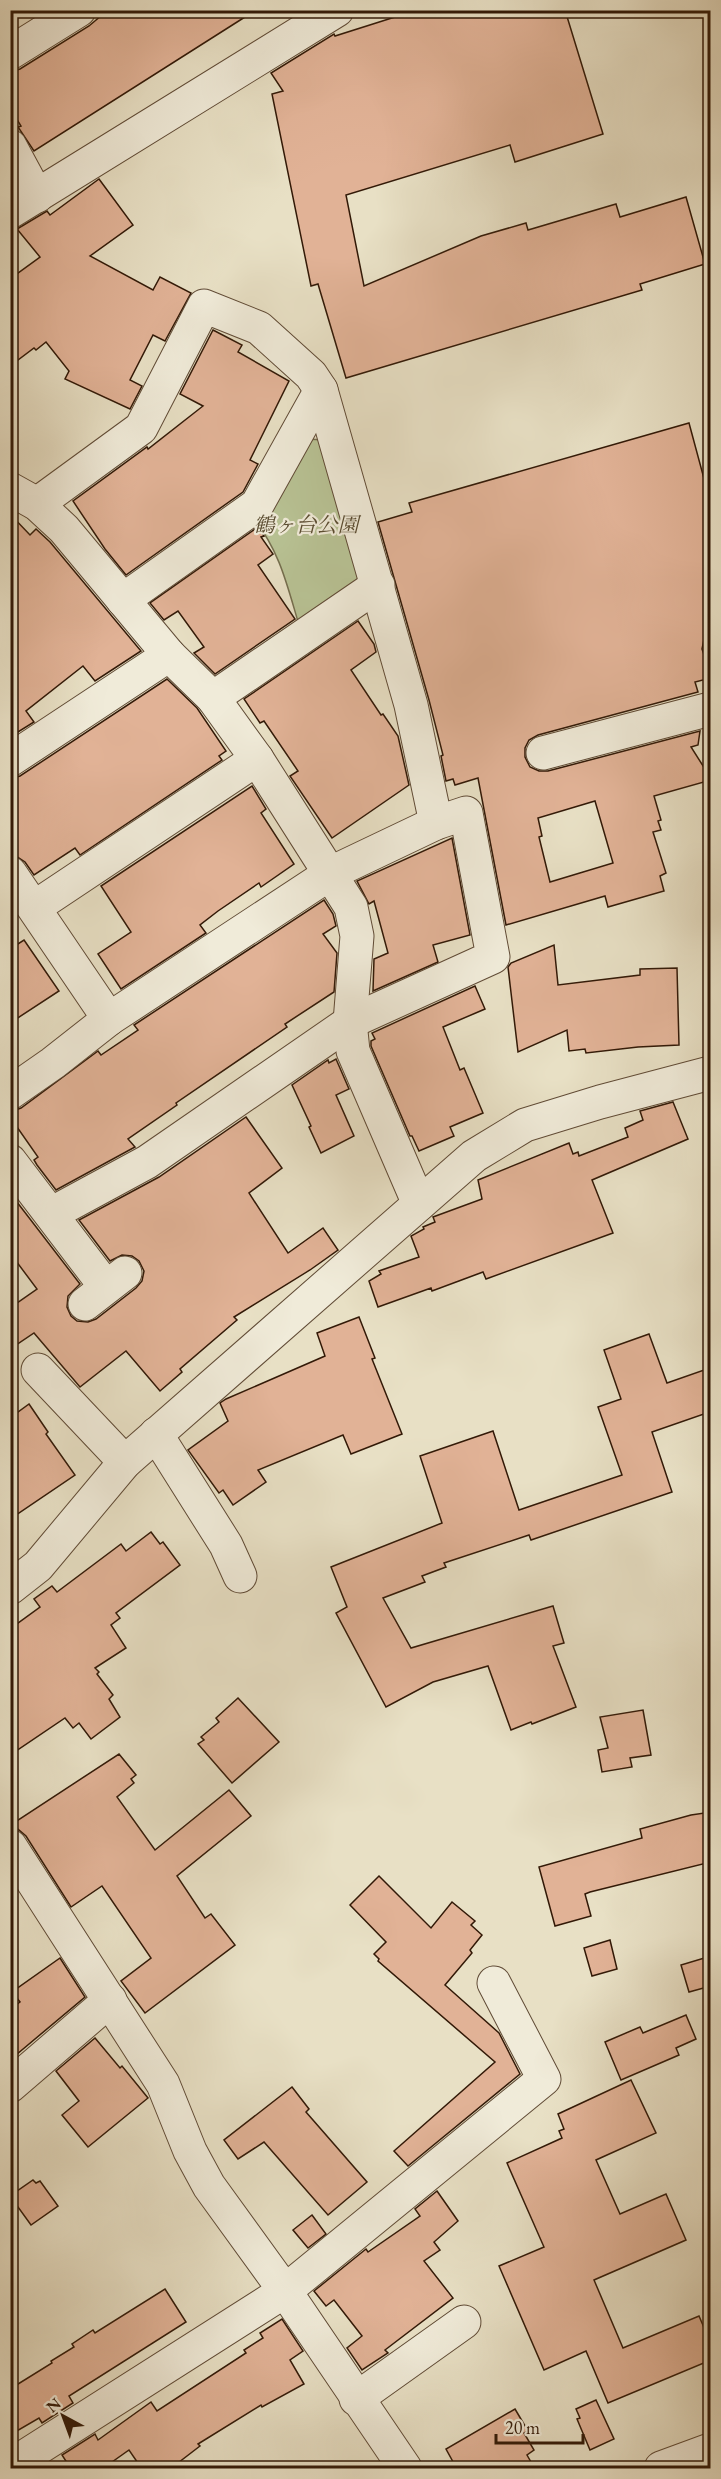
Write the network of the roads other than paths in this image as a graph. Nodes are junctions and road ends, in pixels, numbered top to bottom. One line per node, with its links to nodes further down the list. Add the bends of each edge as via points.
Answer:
1 (79, 10): 3 (street)
2 (336, 10): 5 (street)
3 (10, 53)
4 (10, 146): 5 (street)
5 (24, 204)
6 (321, 390): 7 (street, via 311,375 259,328 204,306 141,428); 8 (street); 9 (street, via 257,505)
7 (24, 496): 9 (street, via 64,529)
8 (378, 585): 11 (street); 16 (street, via 411,705)
9 (123, 600): 10 (street)
10 (169, 655): 11 (street); 15 (street)
11 (213, 698): 14 (street)
12 (711, 708): 13 (street)
13 (543, 753)
14 (257, 759): 18 (street); 19 (street)
15 (10, 760)
16 (436, 823): 18 (street); 21 (street, via 466,813 493,957)
17 (10, 873): 19 (street)
18 (331, 873): 20 (street); 21 (street, via 351,907 357,936)
19 (35, 907): 20 (street)
20 (110, 1018): 23 (street)
21 (350, 1022): 25 (street, via 353,1051); 26 (street, via 147,1162)
22 (711, 1073): 25 (street, via 525,1125 474,1156)
23 (10, 1093)
24 (10, 1161): 26 (street)
25 (419, 1204): 29 (street)
26 (51, 1214): 27 (street)
27 (105, 1288)
28 (38, 1370): 30 (street)
29 (156, 1434): 30 (street); 31 (street, via 226,1545)
30 (125, 1462): 32 (street, via 38,1566)
31 (240, 1576)
32 (10, 1588)
33 (10, 1846): 35 (street)
34 (494, 1983): 37 (street, via 544,2079)
35 (110, 2000): 36 (street); 37 (street, via 163,2084 209,2186)
36 (10, 2086)
37 (285, 2291): 39 (street); 41 (street)
38 (464, 2322): 39 (street)
39 (356, 2399): 42 (street)
40 (711, 2450): 43 (street)
41 (10, 2466)
42 (405, 2469)
43 (661, 2469)

